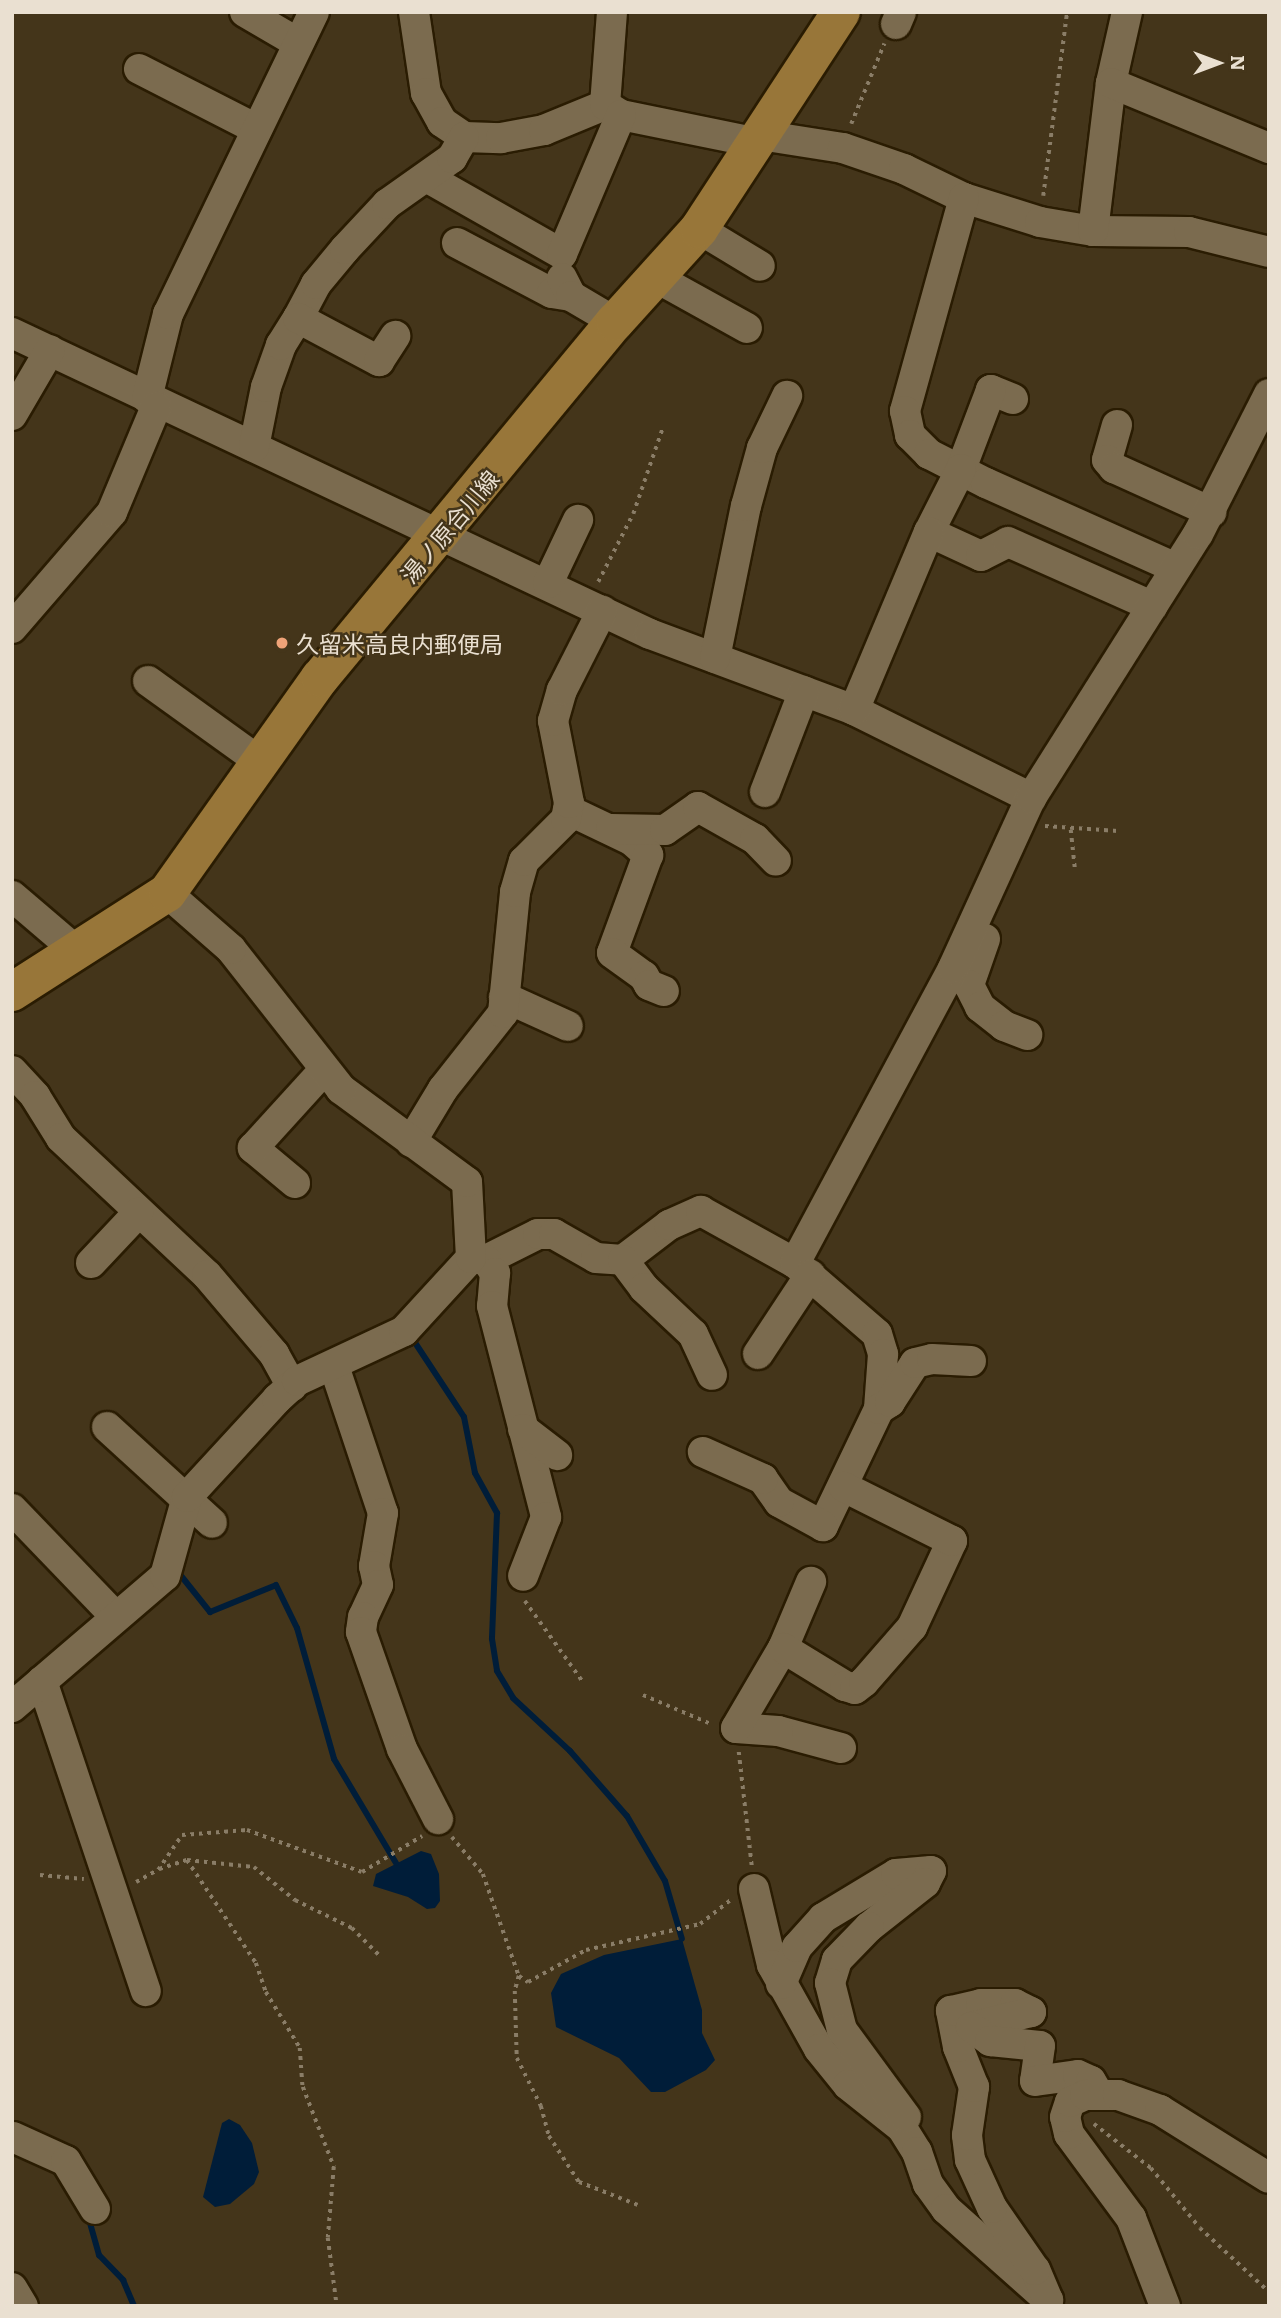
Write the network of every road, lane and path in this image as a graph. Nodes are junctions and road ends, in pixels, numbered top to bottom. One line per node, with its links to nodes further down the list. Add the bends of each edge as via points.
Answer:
1 (245, 12): 9 (street)
2 (314, 12): 9 (street)
3 (414, 12): 14 (street, via 426,93 442,122)
4 (612, 12): 12 (street)
5 (841, 12): 15 (main road, 湯ノ原合川線)
6 (1067, 12): 20 (path)
7 (1127, 12): 11 (street)
8 (898, 18): 16 (path)
9 (298, 43): 13 (street)
10 (139, 69): 13 (street)
11 (1111, 83): 17 (street); 22 (street)
12 (613, 110): 14 (street, via 501,138); 15 (street); 25 (street)
13 (256, 129): 38 (street, via 168,314)
14 (464, 137): 18 (street, via 452,158)
15 (757, 139): 16 (street); 21 (main road, 湯ノ原合川線)
16 (843, 148): 19 (street, via 904,169)
17 (1269, 148)
18 (428, 178): 25 (street); 29 (street, via 387,204 345,249 316,284)
19 (964, 198): 20 (street); 44 (street, via 905,411 910,435 929,454)
20 (1040, 222): 22 (street)
21 (699, 229): 26 (street); 27 (main road, 湯ノ原合川線)
22 (1093, 231): 24 (street, via 1189,232)
23 (457, 243): 28 (street, via 552,293)
24 (1269, 252)
25 (562, 254): 28 (street, via 561,275)
26 (760, 266)
27 (655, 277): 30 (main road, 湯ノ原合川線); 31 (street)
28 (571, 296): 30 (street)
29 (298, 318): 33 (street, via 379,361); 43 (street, via 281,345 265,387)
30 (615, 323): 48 (main road, 湯ノ原合川線)
31 (747, 328)
32 (12, 333): 34 (street)
33 (395, 336)
34 (50, 350): 38 (street); 39 (street)
35 (1269, 394): 40 (street)
36 (787, 396): 54 (street, via 762,448 746,506)
37 (1013, 399): 44 (street, via 991,390)
38 (152, 403): 43 (street); 53 (street, via 112,512)
39 (12, 415)
40 (1263, 424): 45 (street)
41 (1117, 425): 45 (street, via 1107,460 1114,468)
42 (662, 430): 51 (path)
43 (254, 447): 48 (street)
44 (961, 469): 47 (street); 49 (street)
45 (1210, 512): 49 (street)
46 (578, 520): 50 (street)
47 (929, 531): 52 (street, via 981,556 1008,542); 57 (street)
48 (442, 534): 50 (street); 58 (main road, 湯ノ原合川線, via 320,678)
49 (1176, 568): 52 (street)
50 (548, 583): 51 (street)
51 (594, 606): 54 (street); 61 (street, via 553,721)
52 (1152, 606): 60 (street)
53 (12, 628)
54 (715, 658): 56 (street)
55 (148, 681): 58 (street)
56 (804, 691): 57 (street); 59 (street)
57 (854, 710): 60 (street)
58 (259, 761): 69 (main road, 湯ノ原合川線)
59 (765, 792)
60 (1031, 799): 67 (street)
61 (568, 810): 63 (street); 74 (street, via 566,819 524,861 514,892)
62 (1049, 827): 64 (path)
63 (611, 829): 66 (street, via 665,830 698,807 755,839); 72 (street, via 648,855 612,953 644,976 649,985)
64 (1071, 830): 65 (path); 68 (path)
65 (1118, 831)
66 (776, 861)
67 (999, 867): 76 (street, via 1006,878 1002,898 969,985 980,1007 1004,1026); 85 (street)
68 (1075, 868)
69 (167, 893): 71 (main road, 湯ノ原合川線); 78 (street, via 231,949)
70 (12, 896): 71 (street)
71 (74, 948): 73 (main road, 湯ノ原合川線)
72 (664, 991)
73 (12, 992)
74 (505, 997): 75 (street); 79 (street, via 503,1013 443,1089)
75 (568, 1026)
76 (1027, 1035)
77 (12, 1071): 81 (street, via 35,1096 61,1138)
78 (323, 1071): 79 (street); 80 (street, via 253,1148)
79 (411, 1142): 82 (street, via 467,1182)
80 (295, 1184)
81 (138, 1213): 84 (street); 90 (street, via 207,1275 274,1354)
82 (479, 1259): 83 (street, via 519,1240 546,1234 573,1242 596,1258); 88 (street, via 404,1332); 93 (street, via 495,1273 492,1306)
83 (623, 1260): 85 (street, via 669,1225 701,1211); 89 (street, via 644,1288 692,1334)
84 (91, 1264)
85 (802, 1269): 86 (street); 91 (street, via 877,1334 883,1354)
86 (758, 1354)
87 (971, 1362): 91 (street, via 932,1359 915,1363 890,1402)
88 (334, 1366): 90 (street); 110 (street, via 383,1513 374,1566 379,1585 363,1617 362,1632 402,1749)
89 (712, 1375)
90 (292, 1386): 97 (street)
91 (879, 1409): 96 (street)
92 (107, 1427): 97 (street)
93 (523, 1430): 95 (street); 100 (street, via 546,1517)
94 (703, 1452): 96 (street, via 763,1479 779,1502 823,1526)
95 (557, 1454)
96 (844, 1487): 103 (street, via 951,1541 912,1627 855,1689 824,1676)
97 (186, 1499): 99 (street); 102 (street, via 165,1576)
98 (13, 1511): 102 (street)
99 (212, 1523)
100 (523, 1576): 105 (path, via 516,1588)
101 (811, 1583): 103 (street)
102 (116, 1617): 104 (street)
103 (783, 1648): 108 (street)
104 (41, 1681): 107 (street); 114 (street)
105 (583, 1682)
106 (643, 1695): 108 (path, via 700,1721)
107 (12, 1707)
108 (736, 1728): 109 (street, via 778,1731); 115 (path)
109 (841, 1748)
110 (440, 1821): 112 (path, via 362,1872 247,1830 183,1835); 117 (path, via 483,1874)
111 (187, 1860): 112 (path); 116 (path, via 254,1867 295,1900 352,1928); 132 (path, via 256,1962 266,1992 300,2048 303,2087 334,2167 328,2238)
112 (158, 1870): 114 (path, via 133,1884)
113 (40, 1875): 114 (path)
114 (109, 1882): 119 (street)
115 (754, 1889): 117 (path, via 726,1901 700,1924 586,1950 528,1982); 118 (street)
116 (380, 1956)
117 (519, 1976): 127 (path, via 515,1991 517,2058 541,2106 549,2136 579,2182)
118 (781, 1984): 124 (street, via 818,2049 848,2085 902,2128); 124 (street, via 797,1947 823,1918 896,1874 931,1871 925,1883 869,1927 837,1961 830,1983 842,2030 909,2122)
119 (146, 1991)
120 (1035, 2081): 121 (street, via 1077,2075 1091,2081); 122 (street); 124 (street, via 1040,2046 990,2041 971,2027 1031,2012 1015,2004 951,2011 958,2048 974,2087 967,2135 970,2160 992,2208 1035,2270 1048,2300 946,2208 928,2184)
121 (1099, 2095): 122 (street, via 1085,2095 1070,2102); 126 (street, via 1118,2095 1160,2110)
122 (1068, 2109): 130 (path, via 1112,2134 1151,2168 1200,2228); 133 (street, via 1069,2134 1131,2218)
123 (13, 2137): 125 (street, via 17,2155); 128 (street, via 66,2161)
124 (917, 2152)
125 (12, 2164)
126 (1269, 2178)
127 (638, 2205)
128 (94, 2209)
129 (12, 2288): 131 (street)
130 (1269, 2292)
131 (23, 2306)
132 (337, 2306)
133 (1165, 2306)

